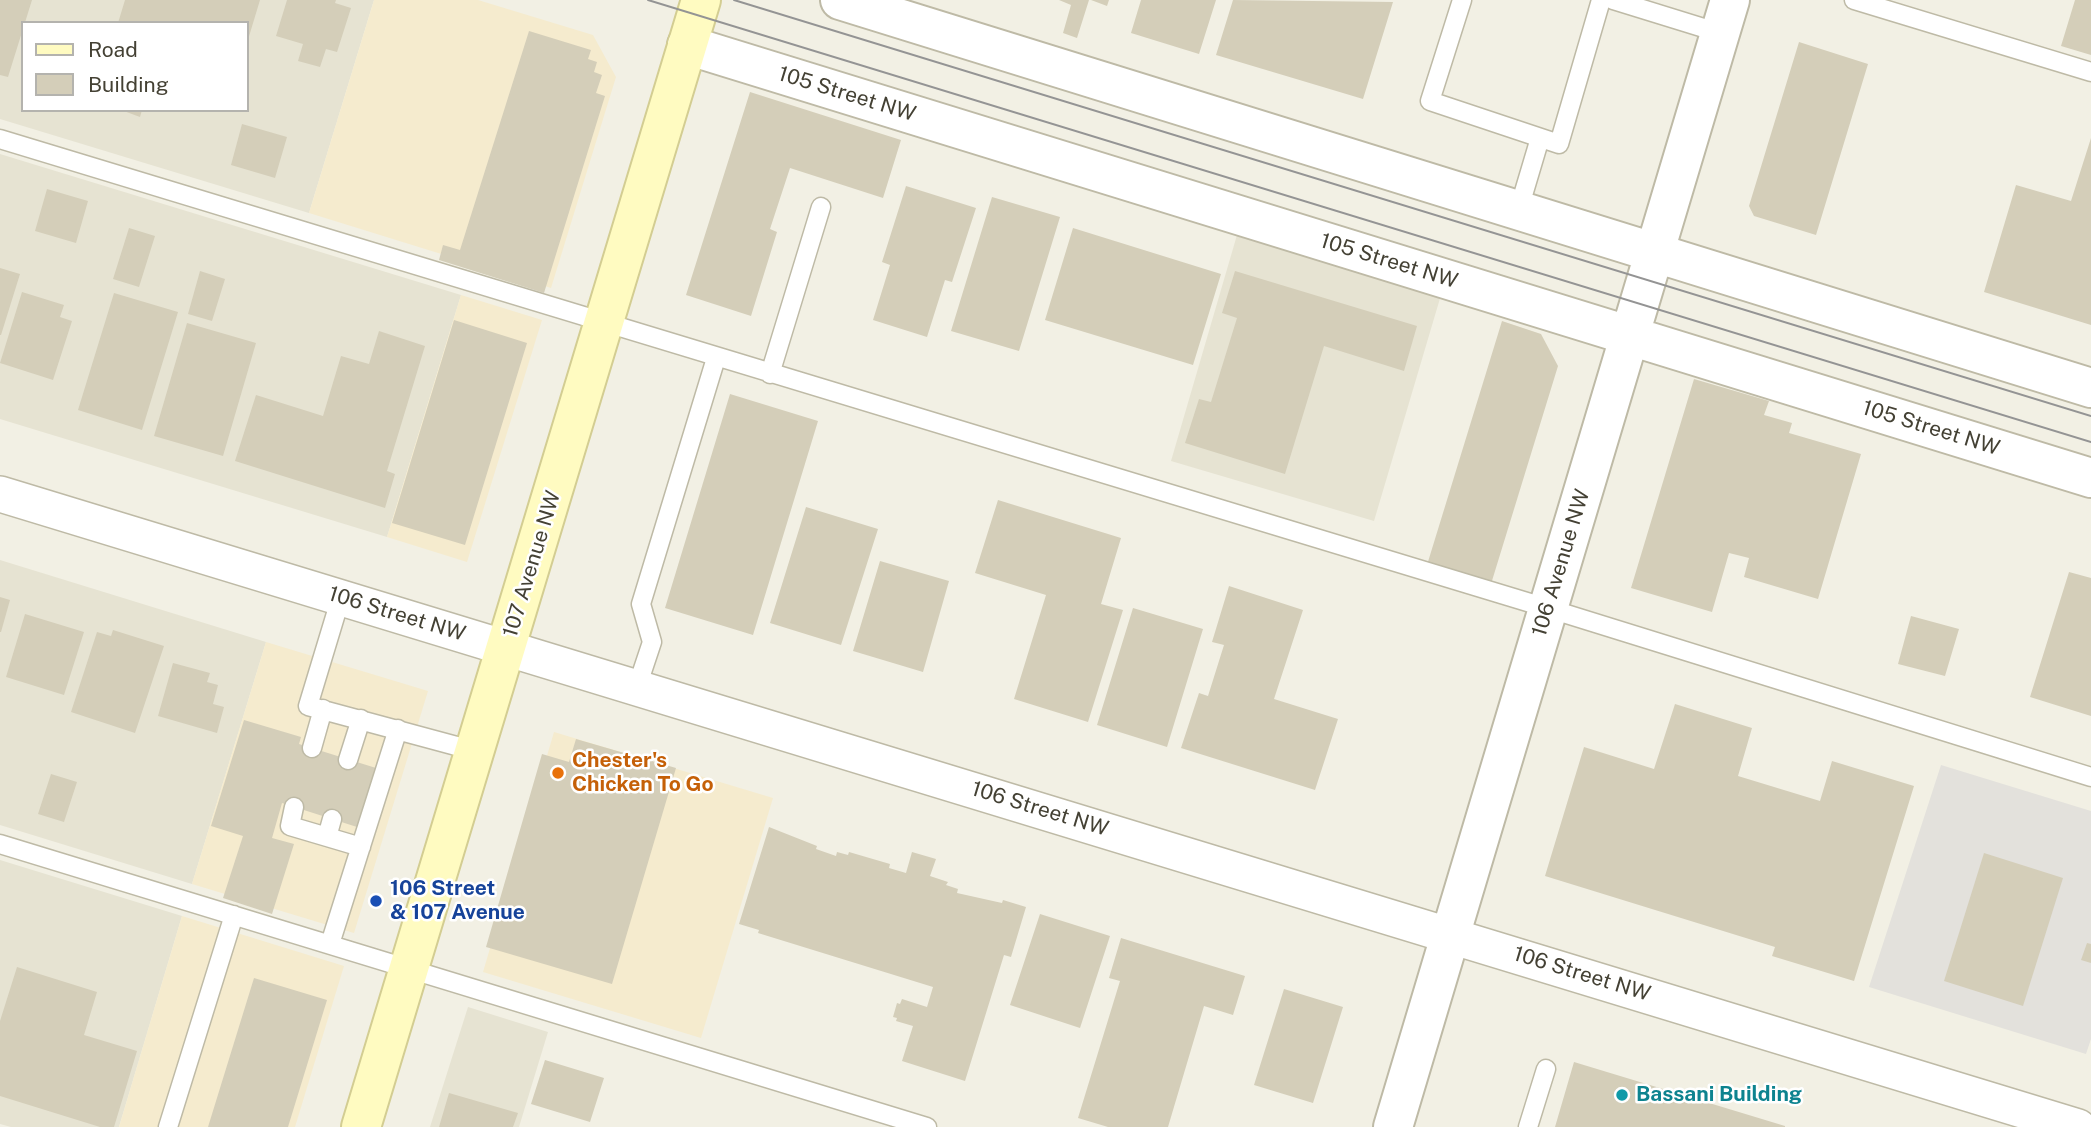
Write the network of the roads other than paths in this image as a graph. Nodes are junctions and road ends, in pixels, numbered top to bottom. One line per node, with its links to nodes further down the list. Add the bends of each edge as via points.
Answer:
1 (701, 0): 8 (main road, 107 Avenue NW)
2 (1462, 0): 10 (lane, via 1430,101)
3 (1601, 0): 10 (lane, via 1559,144)
4 (1613, 0): 7 (lane)
5 (1854, 0): 9 (lane)
6 (851, 2): 13 (street)
7 (1725, 17): 14 (street, 106 Avenue NW)
8 (687, 45): 15 (main road, 107 Avenue NW); 16 (street, 105 Street NW)
9 (2091, 72)
10 (1540, 138): 13 (lane)
11 (0, 139): 15 (lane)
12 (821, 207): 18 (lane)
13 (1518, 212): 14 (street)
14 (1655, 255): 16 (street, 106 Avenue NW); 19 (street)
15 (605, 325): 17 (lane); 24 (main road, 107 Avenue NW)
16 (1630, 335): 20 (street, 105 Street NW); 23 (street, 106 Avenue NW)
17 (716, 358): 18 (lane); 25 (lane, via 641,604 652,642)
18 (770, 374): 23 (lane)
19 (2091, 388)
20 (2091, 478)
21 (0, 494): 22 (street, 106 Street NW)
22 (341, 597): 24 (street, 106 Street NW); 26 (lane, via 308,706)
23 (1547, 608): 32 (lane); 39 (street, 106 Avenue NW)
24 (506, 648): 25 (street, 106 Street NW); 30 (main road, 107 Avenue NW)
25 (637, 687): 39 (street, 106 Street NW)
26 (323, 709): 27 (lane); 29 (lane)
27 (361, 719): 28 (lane); 31 (lane)
28 (398, 729): 30 (lane); 37 (lane)
29 (312, 748)
30 (475, 751): 41 (main road, 107 Avenue NW)
31 (348, 760)
32 (2091, 777)
33 (295, 807): 35 (lane, via 290,826)
34 (331, 819): 35 (lane)
35 (327, 837): 37 (lane)
36 (0, 844): 38 (lane)
37 (361, 848): 40 (lane)
38 (234, 915): 40 (lane); 43 (lane)
39 (1451, 934): 46 (street, 106 Avenue NW); 48 (street, 106 Street NW)
40 (330, 944): 41 (lane)
41 (409, 970): 44 (main road, 107 Avenue NW); 45 (lane)
42 (1546, 1069): 47 (lane)
43 (168, 1127)
44 (361, 1127)
45 (927, 1127)
46 (1393, 1127)
47 (1528, 1127)
48 (2078, 1127)

